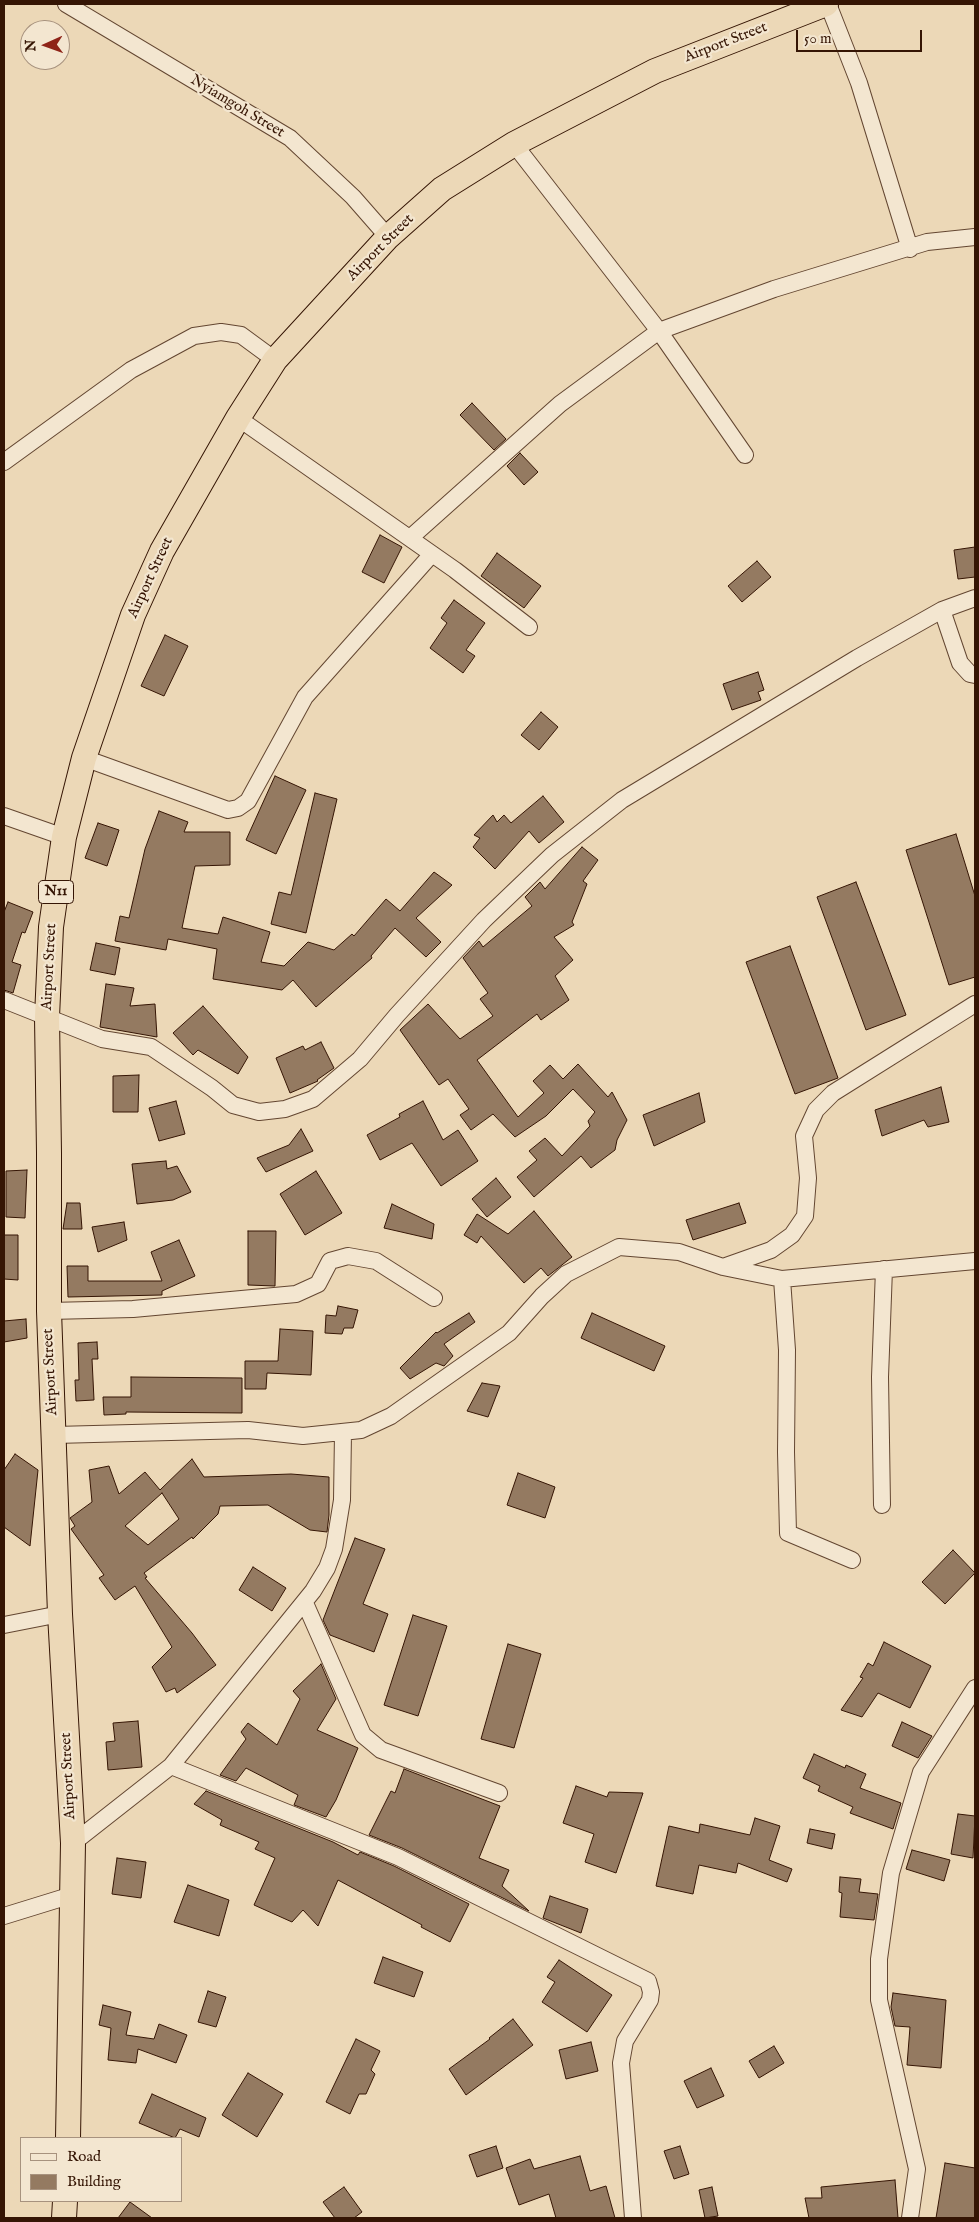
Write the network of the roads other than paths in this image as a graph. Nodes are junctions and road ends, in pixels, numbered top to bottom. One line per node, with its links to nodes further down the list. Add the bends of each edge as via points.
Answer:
1 (66, 4): 4 (street, Nyiamgoh Street, via 290,138 347,191)
2 (827, 4): 3 (highway, Airport Street / N11, via 654,71); 6 (street, via 859,83)
3 (514, 144): 4 (highway, Airport Street / N11, via 442,189); 7 (street)
4 (388, 237): 8 (highway, Airport Street / N11)
5 (975, 237): 6 (street, via 926,242)
6 (910, 249): 7 (street, via 774,290)
7 (659, 331): 10 (street); 12 (street, via 560,404)
8 (276, 360): 9 (highway, Airport Street / N11); 11 (street, via 241,335 221,332 194,336 131,370)
9 (238, 418): 12 (street); 18 (highway, Airport Street / N11, via 158,559 133,615)
10 (745, 455)
11 (4, 462)
12 (410, 538): 13 (street)
13 (432, 554): 16 (street); 18 (street, via 305,697 248,801 238,808 228,810)
14 (975, 598): 15 (street)
15 (942, 610): 17 (street, via 960,662 970,674); 23 (street, via 622,800 552,855 484,920 360,1059 313,1099 285,1109 259,1112 232,1105 151,1047 102,1039)
16 (528, 627)
17 (975, 675)
18 (84, 758): 20 (highway, Airport Street / N11)
19 (4, 816): 20 (street)
20 (64, 837): 23 (highway, Airport Street / N11, via 51,927)
21 (4, 1000): 23 (street)
22 (975, 1004): 25 (street, via 833,1093 816,1110 804,1136 808,1178 804,1216 792,1235 771,1250)
23 (47, 1017): 29 (highway, Airport Street / N11)
24 (975, 1261): 26 (street)
25 (723, 1267): 27 (street); 30 (street, via 679,1252 619,1247 566,1274 509,1333 391,1416 362,1430)
26 (884, 1269): 27 (street); 32 (street, via 880,1377)
27 (782, 1279): 33 (street, via 787,1350 788,1533)
28 (434, 1298): 29 (street, via 376,1261 348,1256 330,1261 318,1284 296,1294 151,1308)
29 (48, 1312): 31 (highway, Airport Street / N11)
30 (343, 1433): 31 (street, via 303,1436 248,1430); 34 (street, via 342,1500 334,1548 327,1568)
31 (54, 1435): 35 (highway, Airport Street / N11)
32 (882, 1504)
33 (852, 1560)
34 (305, 1603): 38 (street); 39 (street, via 363,1735 381,1750)
35 (60, 1614): 36 (street); 40 (highway, Airport Street / N11)
36 (4, 1625)
37 (975, 1688): 47 (street, via 921,1772 890,1873 879,1958 879,2000 916,2169)
38 (171, 1766): 40 (street); 46 (street, via 398,1857 648,1981 650,2000 624,2041 621,2063)
39 (499, 1793)
40 (73, 1843): 41 (highway, Airport Street / N11)
41 (72, 1895): 42 (street); 43 (highway, Airport Street / N11)
42 (4, 1916)
43 (68, 2137)
44 (65, 2202): 45 (highway)
45 (64, 2218)
46 (633, 2218)
47 (910, 2218)

